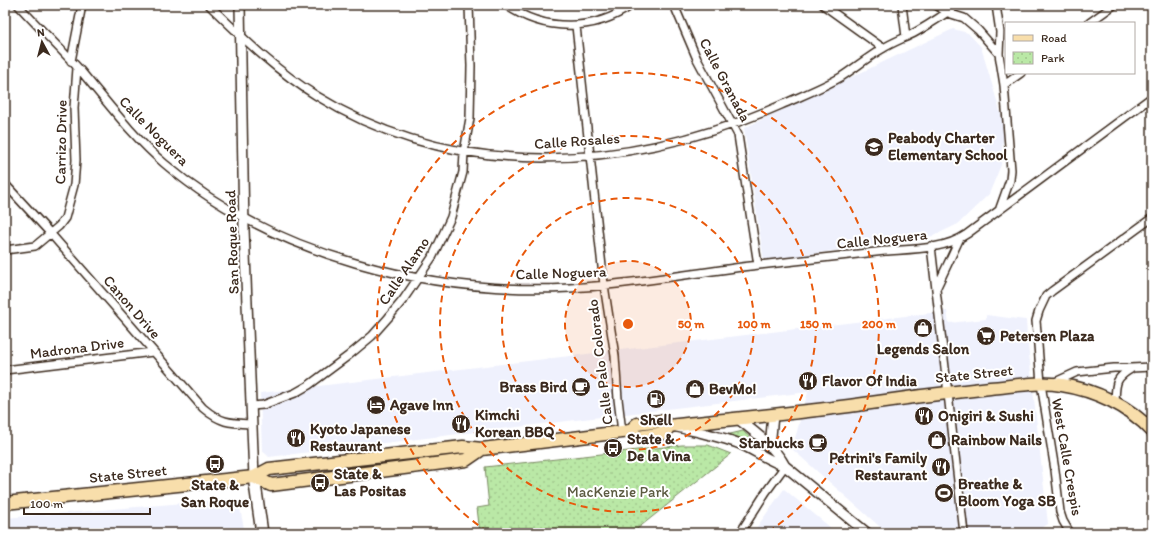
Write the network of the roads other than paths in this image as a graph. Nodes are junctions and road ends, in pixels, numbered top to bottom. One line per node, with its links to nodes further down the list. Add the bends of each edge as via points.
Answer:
1 (18, 5): 22 (street, Calle Noguera)
2 (82, 5): 22 (street)
3 (209, 5): 18 (street, Calle Rosales)
4 (240, 5): 18 (street, San Roque Road)
5 (469, 5): 28 (street, Calle Alamo, via 470,118)
6 (506, 5): 17 (street, via 537,21)
7 (632, 5): 17 (street, via 614,16)
8 (674, 5): 27 (street, Calle Granada, via 697,59)
9 (823, 5): 20 (street)
10 (902, 5): 19 (street)
11 (936, 5): 15 (street)
12 (957, 5): 15 (street, Calle Rosales)
13 (996, 5): 21 (street, via 1000,32)
14 (1114, 5): 16 (street)
15 (948, 13): 19 (street, Calle Rosales); 21 (street, via 964,18 974,26)
16 (1090, 22)
17 (576, 26): 29 (street, Calle Palo Colorado)
18 (241, 37): 28 (street, Calle Rosales, via 286,75 336,107 418,141); 32 (street, San Roque Road)
19 (906, 37): 20 (street, Calle Rosales)
20 (883, 48): 27 (street, Calle Rosales, via 840,77 798,98)
21 (999, 54): 25 (street)
22 (71, 61): 23 (street, Calle Noguera)
23 (77, 68): 32 (street, Calle Noguera, via 163,162 207,195); 34 (street, Carrizo Drive, via 74,184 65,218)
24 (1020, 74): 25 (street)
25 (1004, 86): 31 (street, via 1011,170)
26 (1152, 97): 31 (street, Calle Noguera)
27 (734, 124): 29 (street, Calle Rosales, via 662,144); 38 (street, Calle Granada, via 738,135)
28 (464, 152): 29 (street, Calle Rosales, via 532,158); 39 (street, Calle Alamo, via 463,172 451,217 434,256)
29 (589, 156): 40 (street, Calle Palo Colorado)
30 (5, 184): 34 (street, Canon Drive)
31 (1000, 208): 35 (street, Calle Noguera)
32 (245, 217): 39 (street, Calle Noguera, via 275,233 333,256 393,273); 49 (street, San Roque Road)
33 (1152, 218): 46 (street, West Calle Crespis, via 1046,296 1036,320)
34 (51, 234): 37 (street, Carrizo Drive, via 31,247); 42 (street, Canon Drive)
35 (959, 240): 36 (street, Calle Noguera); 41 (street)
36 (931, 246): 38 (street, Calle Noguera); 41 (street)
37 (5, 250)
38 (758, 265): 40 (street, Calle Noguera)
39 (418, 277): 40 (street, Calle Noguera, via 497,288 540,289); 49 (street, Calle Alamo, via 403,300 377,330 330,370 295,394)
40 (604, 285): 55 (street, Calle Palo Colorado, via 615,356 618,399)
41 (936, 290): 47 (street)
42 (153, 352): 45 (street, Madrona Drive); 52 (street, Canon Drive, via 215,418 233,423)
43 (1152, 367): 44 (street)
44 (1131, 368): 46 (street, via 1077,372); 48 (street, via 1117,380)
45 (5, 370)
46 (1046, 384): 47 (main road, State Street); 48 (main road, State Street, via 1081,389); 64 (street, West Calle Crespis, via 1060,512)
47 (947, 393): 50 (main road, State Street); 63 (street)
48 (1115, 403): 54 (main road, State Street, via 1133,414)
49 (252, 406): 52 (street, San Roque Road)
50 (773, 415): 51 (main road, State Street); 56 (street)
51 (738, 419): 53 (main road, State Street); 56 (street)
52 (252, 424): 58 (street, San Roque Road)
53 (671, 426): 55 (main road, State Street, via 662,421 637,424); 57 (street, via 722,438)
54 (1152, 431)
55 (626, 432): 58 (main road, State Street, via 482,449 466,460 271,485)
56 (770, 447): 57 (street)
57 (785, 466): 61 (street); 62 (street)
58 (254, 477): 59 (main road, State Street); 60 (main road)
59 (5, 503)
60 (262, 533)
61 (740, 533)
62 (867, 533)
63 (964, 533)
64 (1070, 533)

